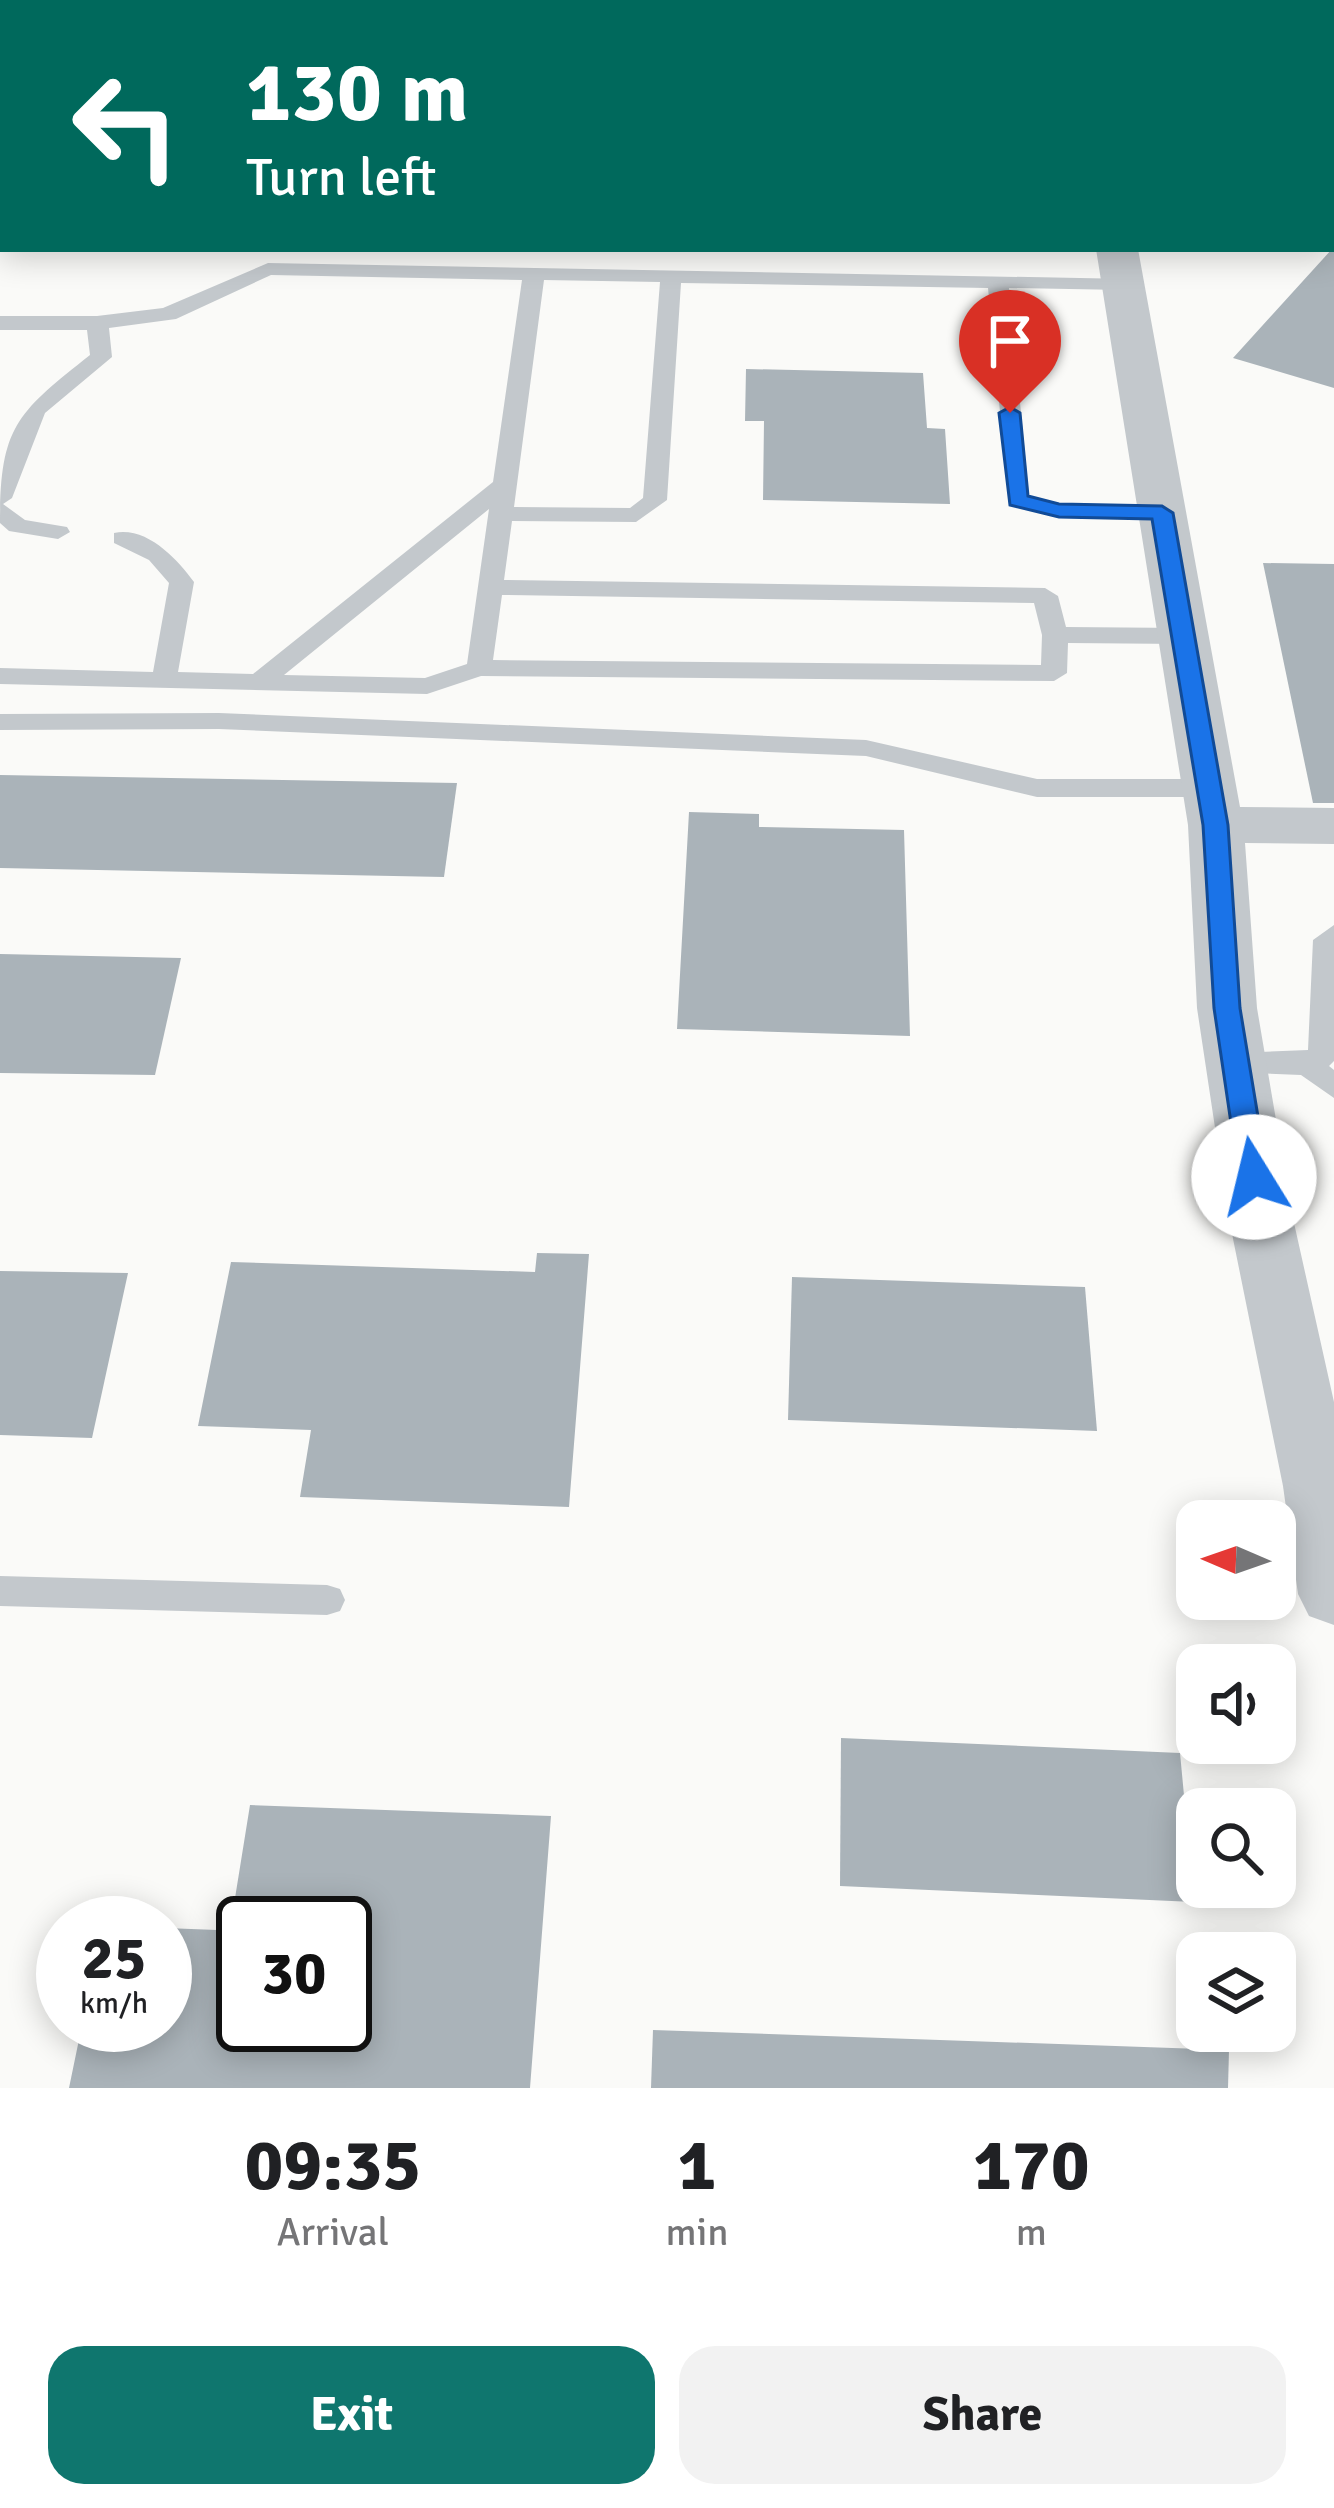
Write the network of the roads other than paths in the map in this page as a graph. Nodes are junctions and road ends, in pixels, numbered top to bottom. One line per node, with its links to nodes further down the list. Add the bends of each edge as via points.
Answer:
1 (264, 259): 3 (lane); 7 (lane, via 168,314)
2 (1120, 266): 5 (lane); 11 (street)
3 (534, 274): 4 (lane); 8 (lane)
4 (671, 276): 5 (lane); 12 (lane, via 655,500 636,515)
5 (998, 281): 11 (lane, via 1017,500 1059,511)
6 (0, 322): 7 (lane)
7 (98, 323): 9 (lane, via 100,357 35,410)
8 (505, 484): 12 (lane); 21 (lane)
9 (0, 498)
10 (0, 511): 13 (lane, via 18,526)
11 (1162, 513): 17 (street)
12 (501, 514): 15 (lane)
13 (58, 532)
14 (123, 538): 20 (lane, via 158,555 182,582)
15 (492, 587): 16 (lane, via 1046,596); 18 (lane)
16 (1055, 635): 17 (lane); 18 (lane, via 1054,673)
17 (1183, 636): 23 (street)
18 (479, 668): 21 (lane, via 427,686)
19 (0, 676): 20 (lane)
20 (164, 680): 21 (lane)
21 (259, 682)
22 (0, 722): 23 (lane, via 219,721 866,748 1036,788)
23 (1213, 807): 24 (street); 26 (street)
24 (1334, 826)
25 (1334, 935): 27 (lane, via 1323,980 1322,1056)
26 (1236, 1064): 27 (lane); 30 (street)
27 (1309, 1064): 28 (lane)
28 (1334, 1087)
29 (0, 1591): 31 (lane)
30 (1334, 1594)
31 (327, 1600)

